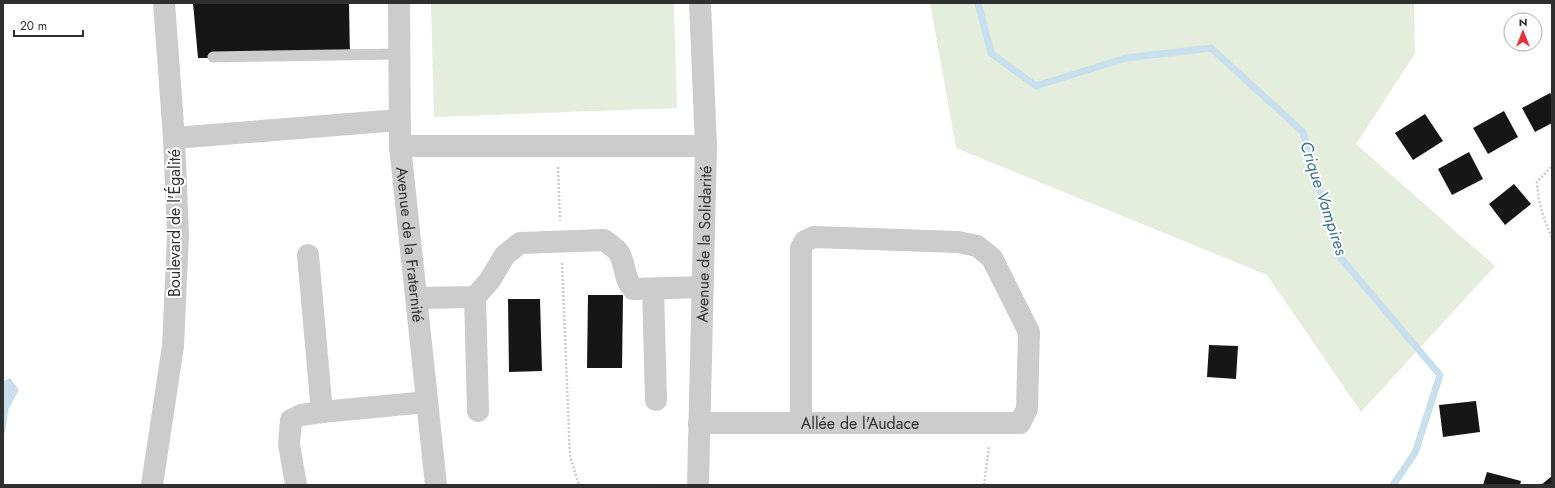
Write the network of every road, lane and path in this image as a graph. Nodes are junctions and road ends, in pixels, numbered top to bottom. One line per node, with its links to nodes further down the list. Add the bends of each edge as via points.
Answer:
1 (164, 3): 7 (street)
2 (399, 3): 4 (street, Avenue de la Fraternité)
3 (700, 3): 10 (street, Avenue de la Solidarité)
4 (399, 54): 5 (lane); 6 (street, Avenue de la Fraternité)
5 (213, 57)
6 (399, 120): 7 (street, Boulevard de l'Égalité); 8 (street, Avenue de la Fraternité)
7 (174, 138): 26 (street, Boulevard de l'Égalité, via 178,235 173,346)
8 (400, 146): 9 (street); 18 (street, Avenue de la Fraternité)
9 (558, 146): 10 (street); 13 (path)
10 (706, 146): 15 (street, Avenue de la Solidarité)
11 (1551, 167): 12 (path, via 1536,182 1545,223)
12 (1552, 238)
13 (561, 241): 16 (street, via 604,240 618,252 624,264 628,284 633,289); 17 (street, via 520,243 505,254 490,280); 29 (path, via 570,456)
14 (308, 254): 22 (street)
15 (703, 287): 16 (street); 23 (street, Avenue de la Solidarité)
16 (653, 289): 19 (street)
17 (475, 297): 18 (street); 21 (street)
18 (416, 298): 20 (street, Avenue de la Fraternité)
19 (656, 400)
20 (428, 402): 22 (street); 28 (street, Avenue de la Fraternité)
21 (478, 411)
22 (322, 412): 27 (street, via 301,415 291,420 289,444)
23 (700, 423): 25 (street, Allée de l'Audace); 31 (street, Avenue de la Solidarité)
24 (991, 423): 25 (street, Allée de l'Audace); 25 (street, Allée de l'Audace, via 1020,423 1028,409 1029,332 992,258 977,246 958,242 814,237 805,241 802,248); 32 (path)
25 (801, 424)
26 (152, 485)
27 (296, 485)
28 (436, 485)
29 (579, 485): 30 (path)
30 (656, 485)
31 (698, 485)
32 (984, 485)

